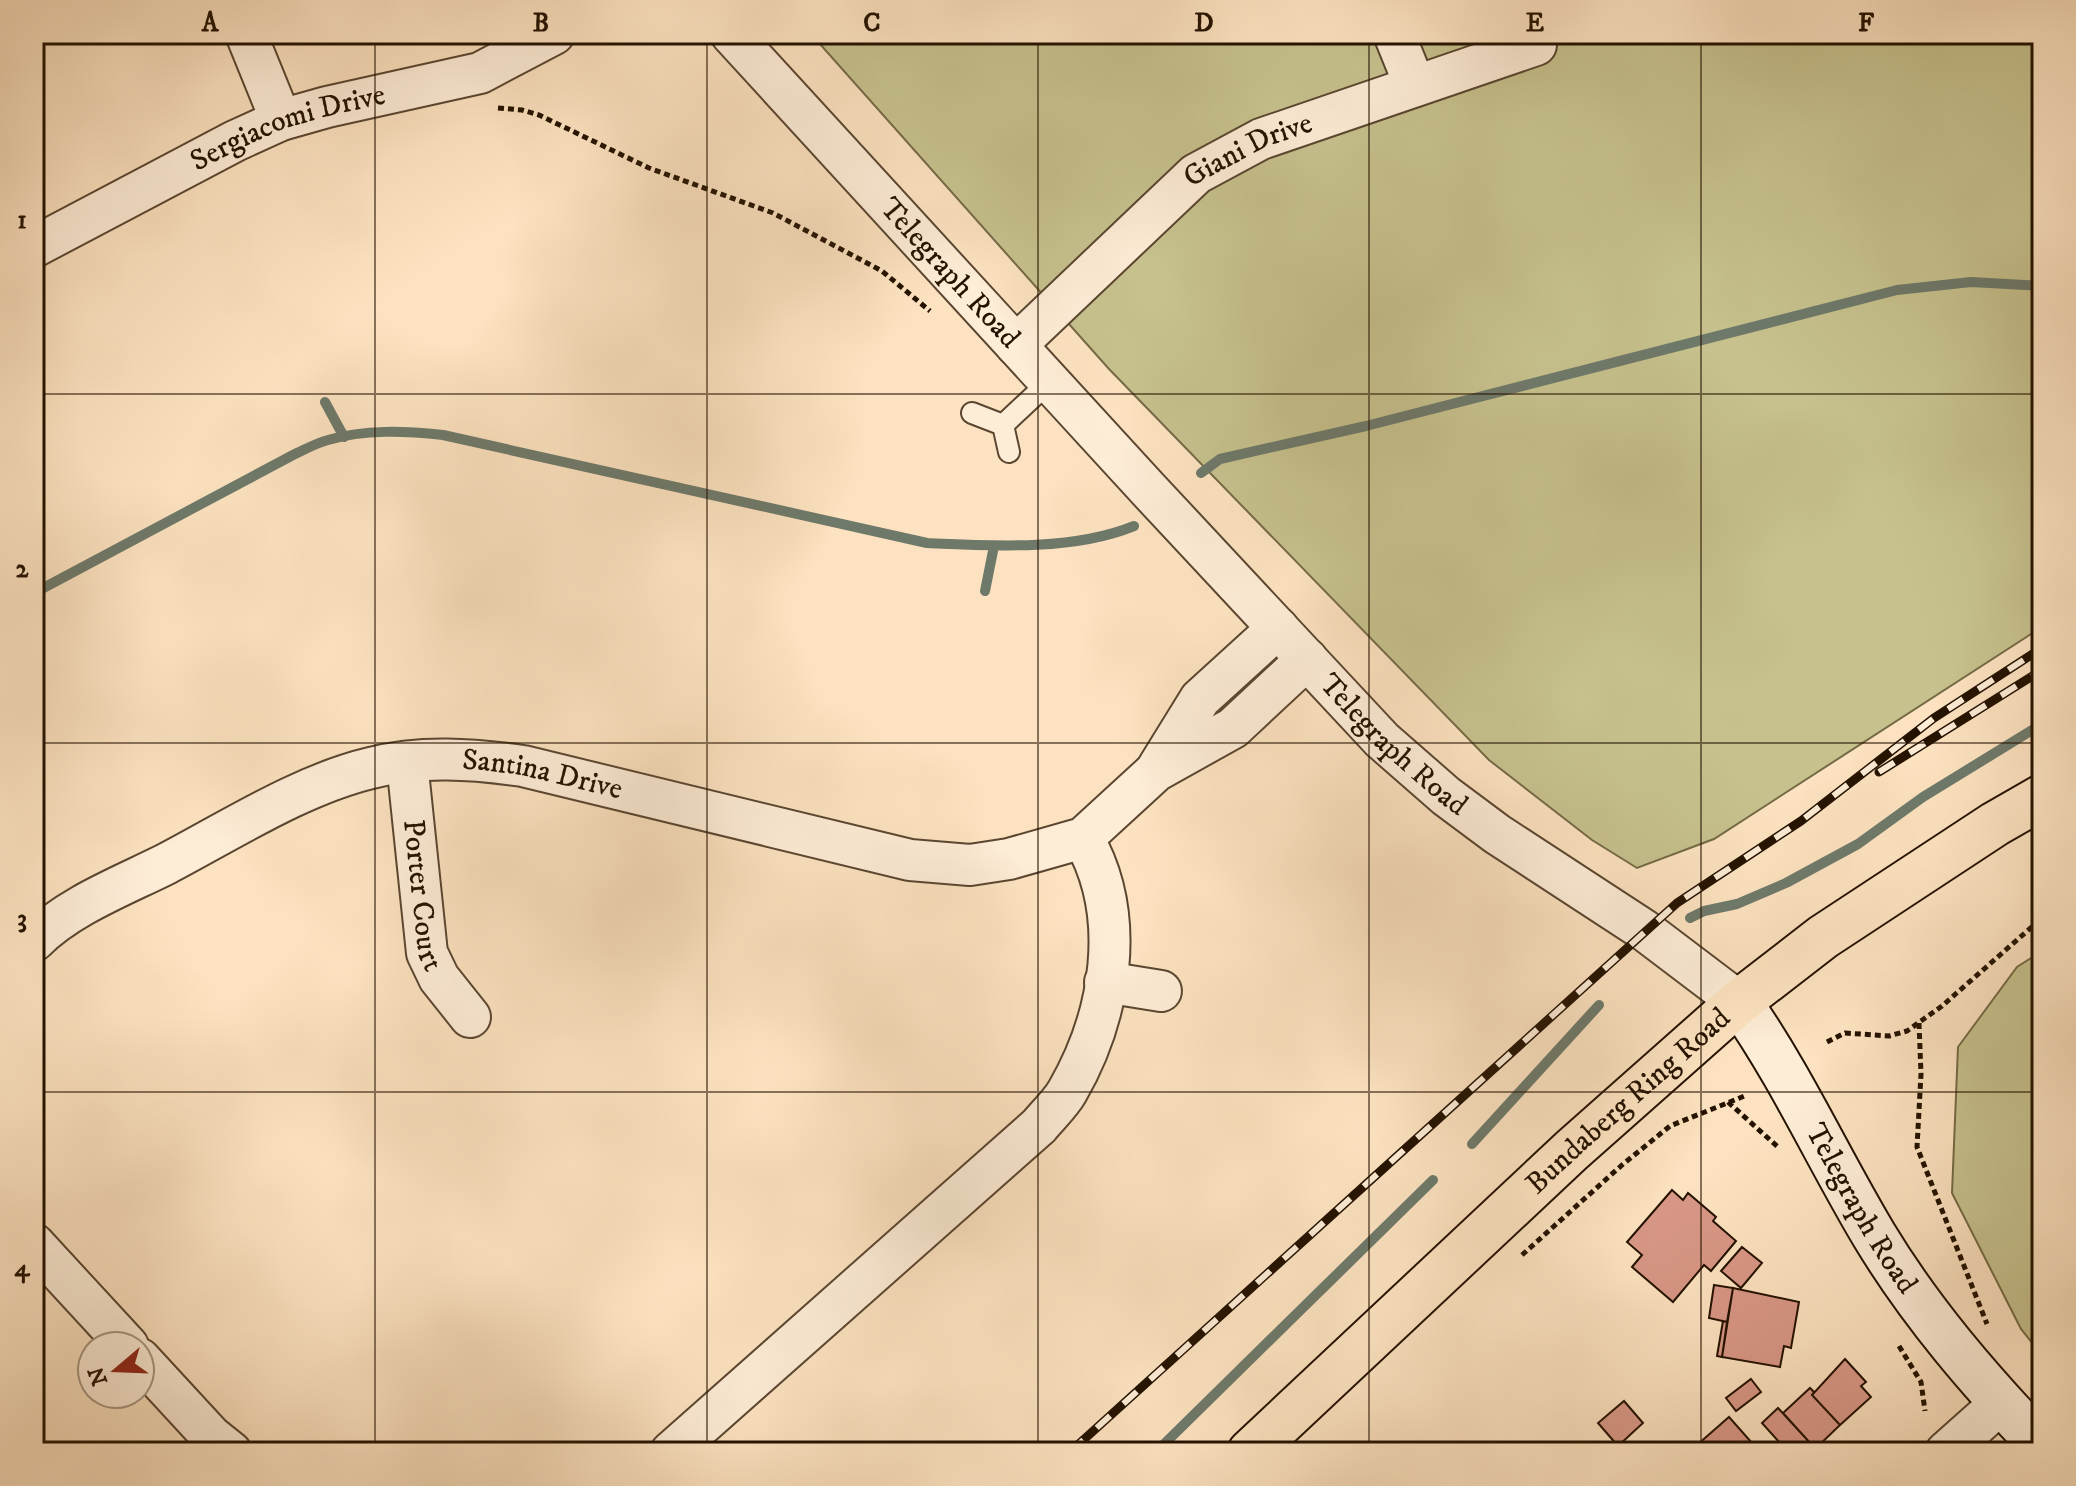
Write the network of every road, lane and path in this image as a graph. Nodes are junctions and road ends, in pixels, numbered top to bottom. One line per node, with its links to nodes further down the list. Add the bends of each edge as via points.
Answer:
1 (246, 34): 8 (street)
2 (731, 34): 11 (street, Telegraph Road)
3 (1394, 34): 6 (street)
4 (542, 37): 8 (street, Sergiacomi Drive, via 513,58 468,76)
5 (1536, 45): 6 (street, Giani Drive)
6 (1415, 86): 11 (street, Giani Drive, via 1261,139 1196,174)
7 (490, 108): 10 (path, via 539,115 649,168 773,213 882,271)
8 (281, 120): 9 (street, Sergiacomi Drive)
9 (34, 247)
10 (939, 320)
11 (1016, 345): 12 (street, Telegraph Road)
12 (1050, 381): 14 (lane); 16 (street, Telegraph Road)
13 (972, 413): 14 (lane)
14 (1003, 425): 15 (lane)
15 (1009, 452)
16 (1278, 628): 17 (street, Telegraph Road); 19 (street, Santina Drive, via 1200,699)
17 (1307, 659): 19 (street, Santina Drive, via 1233,728); 26 (street, Telegraph Road, via 1382,740 1446,796 1644,930)
18 (407, 762): 21 (street, Santina Drive, via 477,759 523,766 910,860 970,865); 23 (street, Santina Drive, via 372,767 310,789 74,912); 27 (street, Porter Court, via 427,953)
19 (1156, 771): 21 (street, Santina Drive)
20 (2042, 797): 26 (main road, Bundaberg Ring Road, via 1823,937)
21 (1083, 838): 24 (street, via 1105,887 1110,945)
22 (2042, 918): 28 (path)
23 (34, 941)
24 (1105, 982): 25 (street); 39 (street, via 1087,1054 1065,1095 1039,1126)
25 (1161, 991)
26 (1739, 1002): 36 (street, Telegraph Road, via 1910,1291); 40 (main road, Bundaberg Ring Road, via 1572,1150)
27 (470, 1017)
28 (1919, 1023): 29 (path, via 1889,1036 1845,1033); 33 (path, via 1917,1147)
29 (1827, 1042)
30 (1747, 1095): 32 (path, via 1670,1126)
31 (34, 1244): 34 (street)
32 (1516, 1261)
33 (1988, 1327)
34 (113, 1330)
35 (156, 1376): 38 (street)
36 (2001, 1403): 37 (street, Telegraph Road); 41 (street)
37 (2042, 1446)
38 (231, 1452)
39 (671, 1452)
40 (1250, 1452)
41 (1946, 1452)

